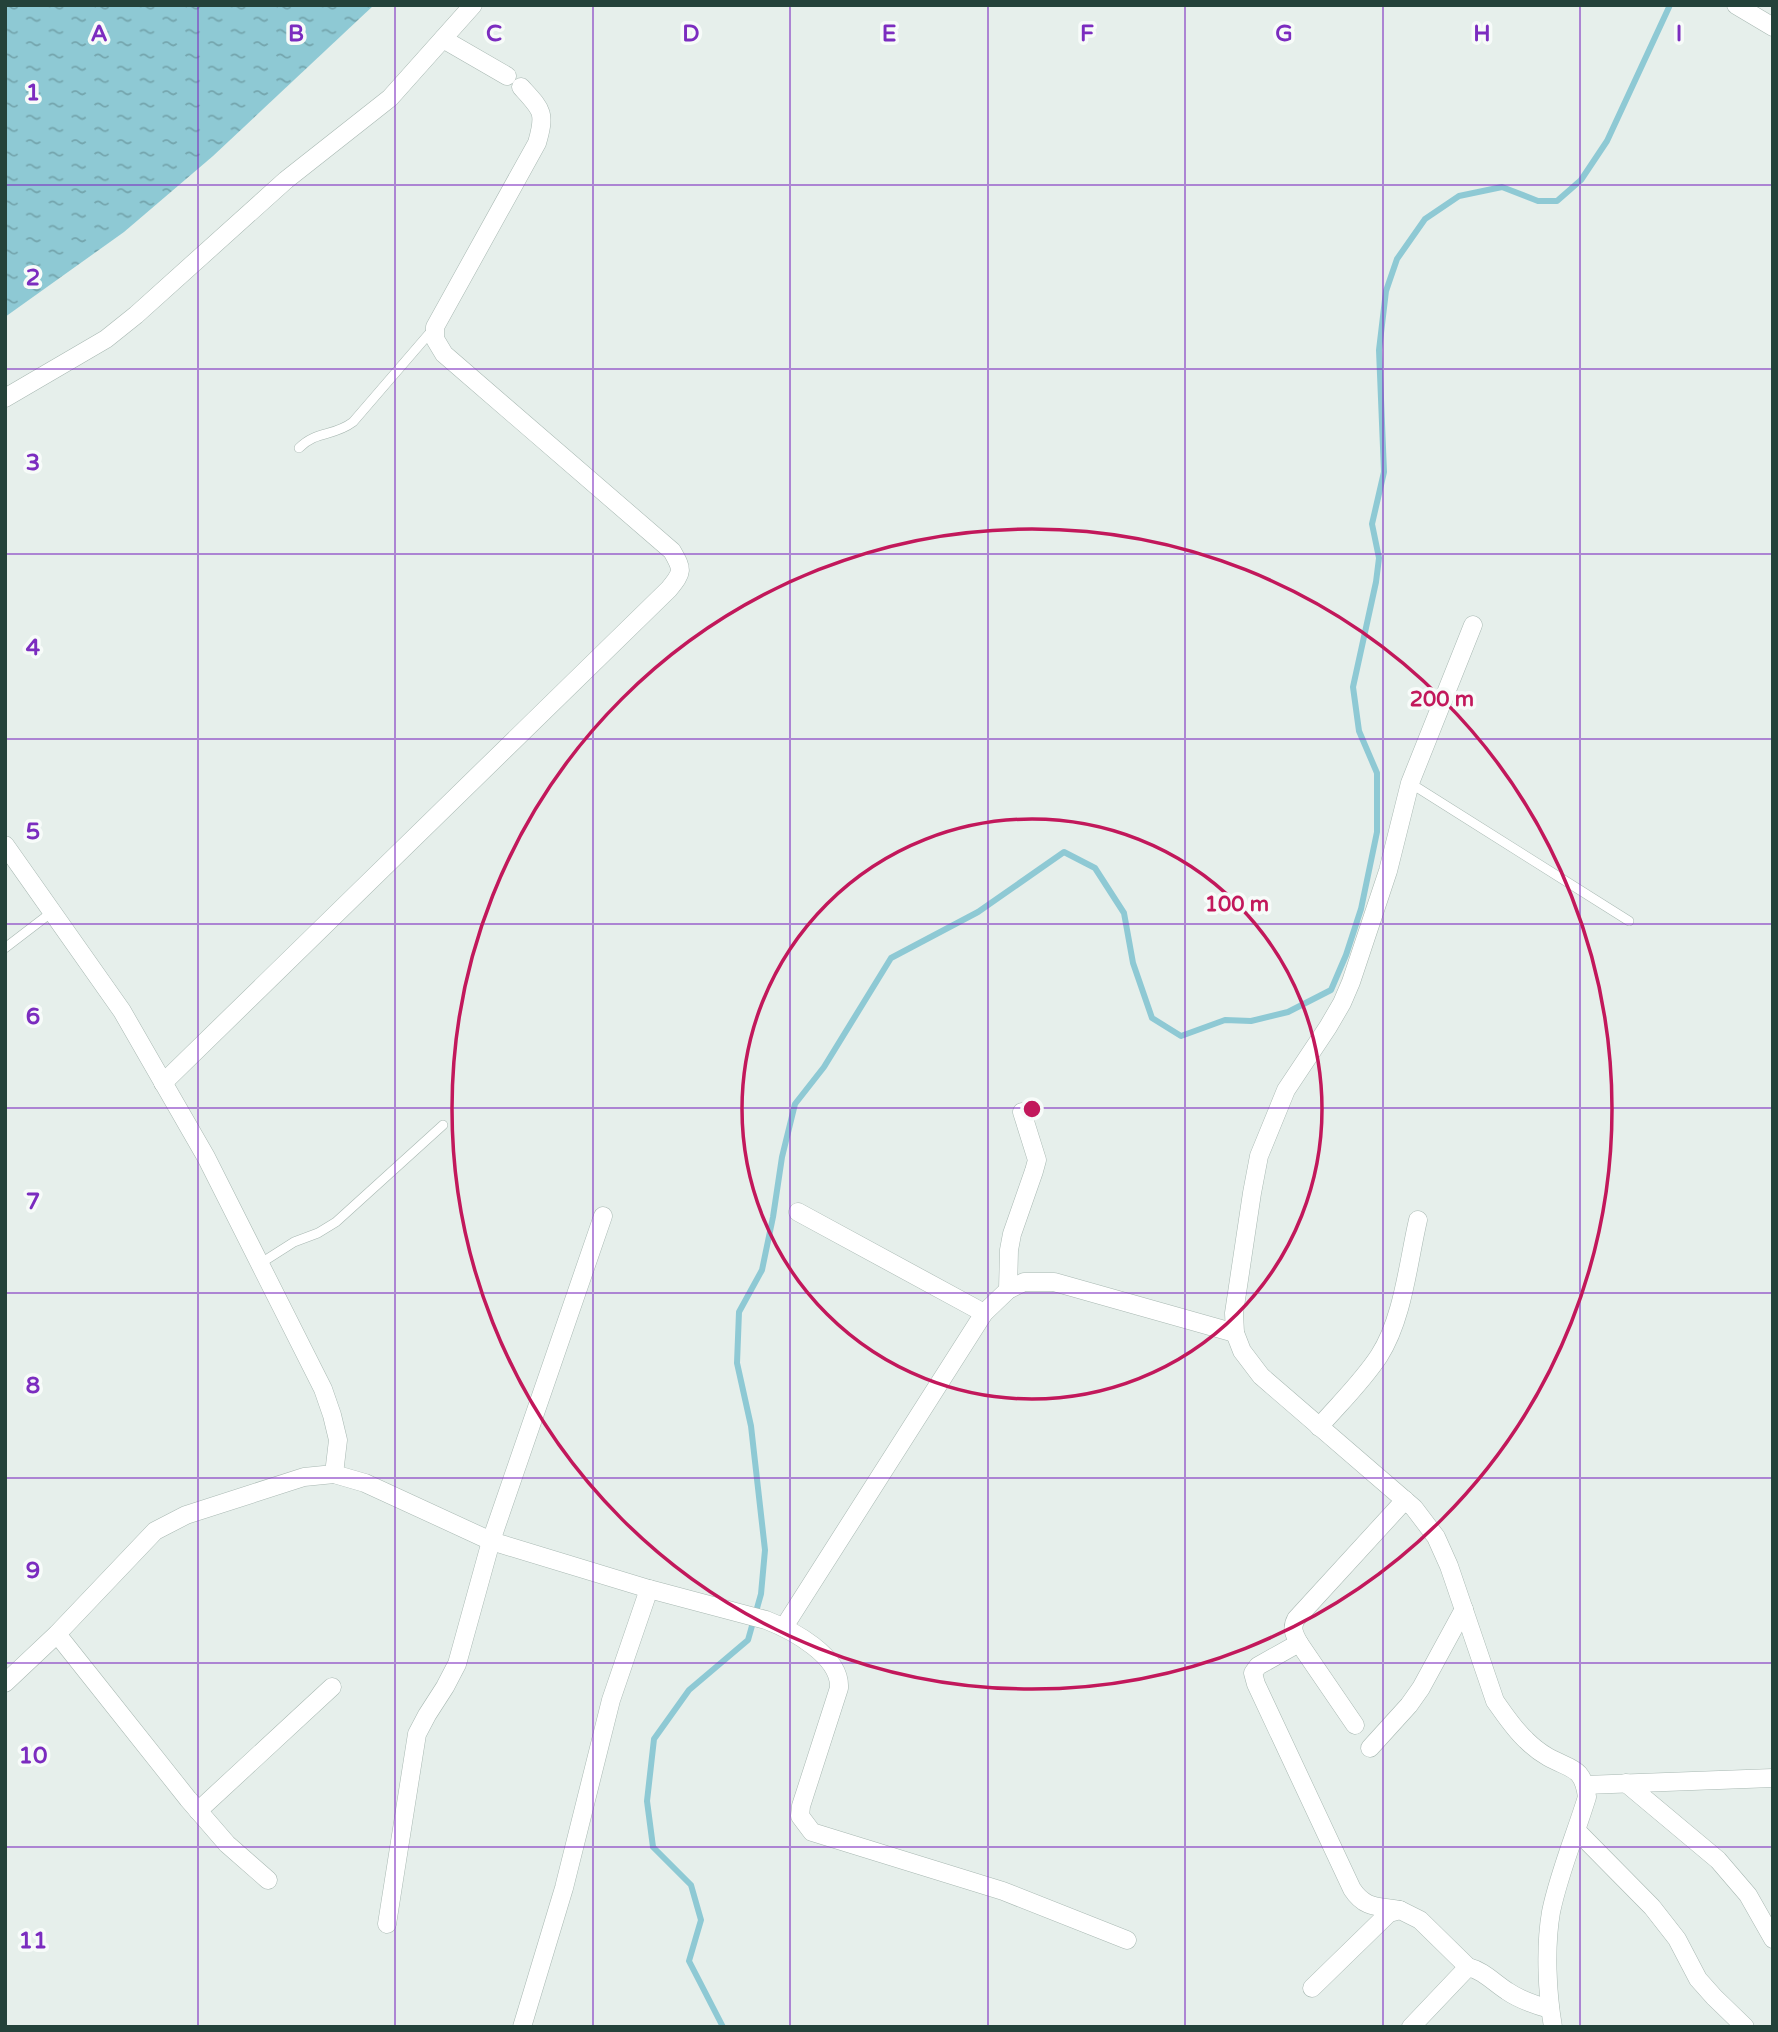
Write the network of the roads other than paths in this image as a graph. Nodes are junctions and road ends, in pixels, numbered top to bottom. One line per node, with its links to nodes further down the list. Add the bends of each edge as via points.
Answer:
1 (473, 5): 4 (street)
2 (1736, 5): 3 (street)
3 (1773, 27)
4 (443, 38): 5 (street, via 514,82 540,107 543,123 537,143); 6 (street, via 390,98 286,180 136,315 106,339)
5 (435, 327): 7 (lane, via 353,422 342,431 317,435); 14 (street, via 435,339 444,354 672,551 681,567 679,577)
6 (5, 398)
7 (299, 448)
8 (1473, 625): 9 (street)
9 (1410, 783): 12 (lane); 23 (street, via 1388,871 1342,1003 1286,1090 1259,1156 1234,1313)
10 (5, 845): 11 (street)
11 (52, 912): 13 (lane); 14 (street, via 122,1011)
12 (1629, 921)
13 (5, 948)
14 (163, 1083): 20 (street)
15 (1022, 1112): 21 (street, via 1037,1160 1012,1234)
16 (443, 1125): 20 (lane, via 336,1222)
17 (798, 1212): 22 (street)
18 (603, 1216): 27 (street)
19 (1418, 1220): 24 (street, via 1398,1313 1380,1355)
20 (261, 1264): 25 (street, via 323,1389 338,1440)
21 (1008, 1290): 22 (street); 23 (street, via 1024,1282 1054,1282)
22 (984, 1313): 30 (street)
23 (1235, 1333): 24 (street, via 1261,1376)
24 (1319, 1427): 26 (street)
25 (334, 1474): 27 (street, via 365,1483); 31 (street, via 304,1477 186,1515 155,1531)
26 (1405, 1500): 29 (street, via 1436,1537); 32 (street, via 1296,1619 1292,1625)
27 (491, 1541): 28 (street); 44 (street, via 457,1664 417,1734)
28 (649, 1589): 30 (street); 50 (street, via 611,1700 564,1888)
29 (1464, 1609): 36 (street, via 1421,1688); 39 (street, via 1495,1701 1508,1720 1548,1757 1575,1769)
30 (784, 1627): 46 (street, via 829,1661 840,1679 801,1806 800,1816 812,1832 1003,1891)
31 (57, 1634): 33 (street); 40 (street)
32 (1299, 1643): 35 (street); 43 (street, via 1258,1666 1253,1673 1256,1684 1352,1889 1367,1905)
33 (5, 1683)
34 (332, 1687): 40 (street)
35 (1355, 1725)
36 (1370, 1748)
37 (1773, 1778): 38 (street)
38 (1626, 1783): 39 (street); 45 (street, via 1718,1860 1748,1895)
39 (1585, 1785): 41 (street, via 1587,1797)
40 (198, 1811): 42 (street)
41 (1577, 1831): 49 (street, via 1551,1914); 52 (street, via 1652,1907 1699,1979)
42 (268, 1880)
43 (1400, 1910): 47 (street, via 1420,1920); 48 (street, via 1389,1913)
44 (387, 1924)
45 (1773, 1939)
46 (1128, 1940)
47 (1468, 1967): 49 (street); 51 (street)
48 (1312, 1988)
49 (1552, 2018)
50 (522, 2027)
51 (1411, 2027)
52 (1745, 2027)

